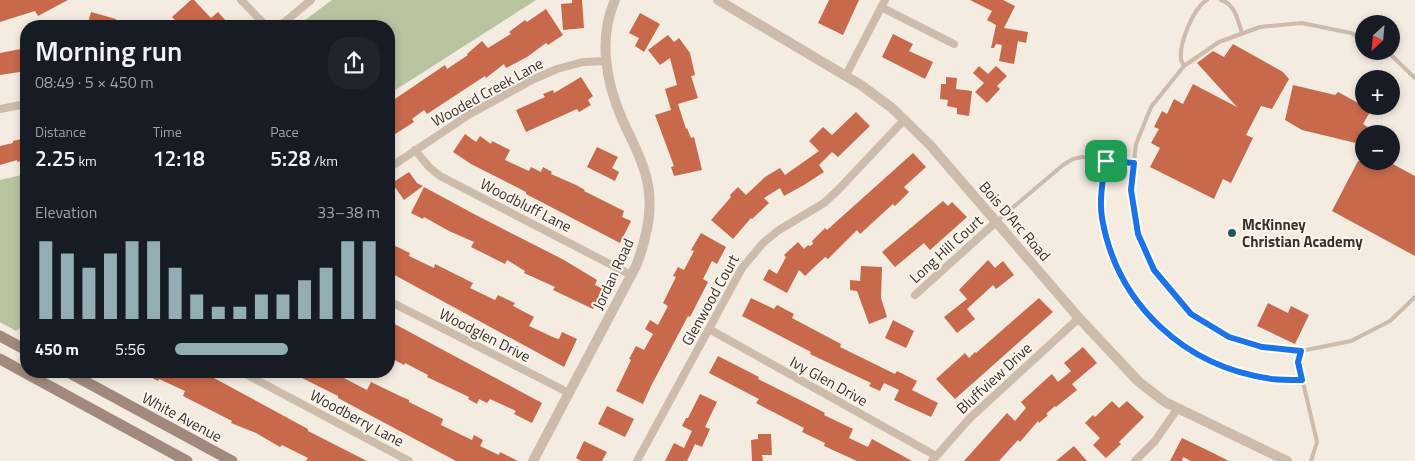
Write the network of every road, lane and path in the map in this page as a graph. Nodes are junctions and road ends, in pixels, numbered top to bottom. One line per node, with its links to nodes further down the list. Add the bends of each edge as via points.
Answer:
1 (241, 0): 8 (street)
2 (311, 0): 9 (street)
3 (615, 0): 14 (street, Jordan Road, via 608,24)
4 (718, 0): 16 (street, Bois D'Arc Road)
5 (1207, 0): 15 (lane, via 1197,9 1189,25 1182,46)
6 (1224, 0): 10 (lane, via 1234,10)
7 (883, 4): 12 (street); 16 (street)
8 (260, 20)
9 (287, 20)
10 (1242, 33): 11 (lane, via 1260,27 1302,23); 15 (lane, via 1218,42)
11 (1355, 35)
12 (954, 44)
13 (1396, 60): 17 (lane)
14 (606, 61): 21 (street, Wooded Creek Lane, via 583,62 534,79 470,114); 26 (street, Jordan Road, via 610,86 640,159 650,199 644,247)
15 (1184, 66): 23 (lane, via 1151,108 1136,144)
16 (846, 75): 20 (street, Bois D'Arc Road)
17 (1415, 78)
18 (20, 105): 19 (street)
19 (0, 109)
20 (904, 119): 25 (street, Bois D'Arc Road); 31 (street, Glenwood Court, via 824,203 779,230 752,253)
21 (415, 150): 24 (street, Wooded Creek Lane); 26 (street, Woodbluff Lane, via 440,176)
22 (1106, 161): 23 (lane); 25 (lane, via 1073,159); 40 (lane, via 1102,217 1118,268 1130,292 1148,316 1194,354 1221,366 1273,379)
23 (1134, 163): 34 (lane, via 1131,190 1138,234 1154,270 1191,314 1229,337 1262,347)
24 (395, 164)
25 (996, 222): 27 (street, Long Hill Court); 30 (street, Bois D'Arc Road)
26 (631, 275): 41 (street, Jordan Road)
27 (915, 296)
28 (1415, 297): 34 (lane, via 1390,321 1351,341)
29 (395, 304): 41 (street, Woodglen Drive)
30 (1080, 318): 42 (street, Bois D'Arc Road, via 1139,382); 43 (street, Bluffview Drive, via 970,418)
31 (709, 329): 43 (street, Ivy Glen Drive); 48 (street, Glenwood Court)
32 (0, 336): 33 (main road)
33 (20, 347)
34 (1301, 351): 40 (lane, via 1298,362)
35 (0, 359): 36 (main road)
36 (20, 370)
37 (35, 378): 44 (main road)
38 (79, 378): 45 (main road, White Avenue)
39 (253, 378): 46 (street, Woodberry Lane)
40 (1302, 380): 51 (lane, via 1317,442)
41 (570, 393): 47 (street, Jordan Road)
42 (1178, 408): 49 (street, via 1154,442); 50 (street, Bois D'Arc Road)
43 (934, 459)
44 (187, 461)
45 (232, 461)
46 (409, 461)
47 (533, 461)
48 (637, 461)
49 (1135, 461)
50 (1287, 461)
51 (1311, 461)

